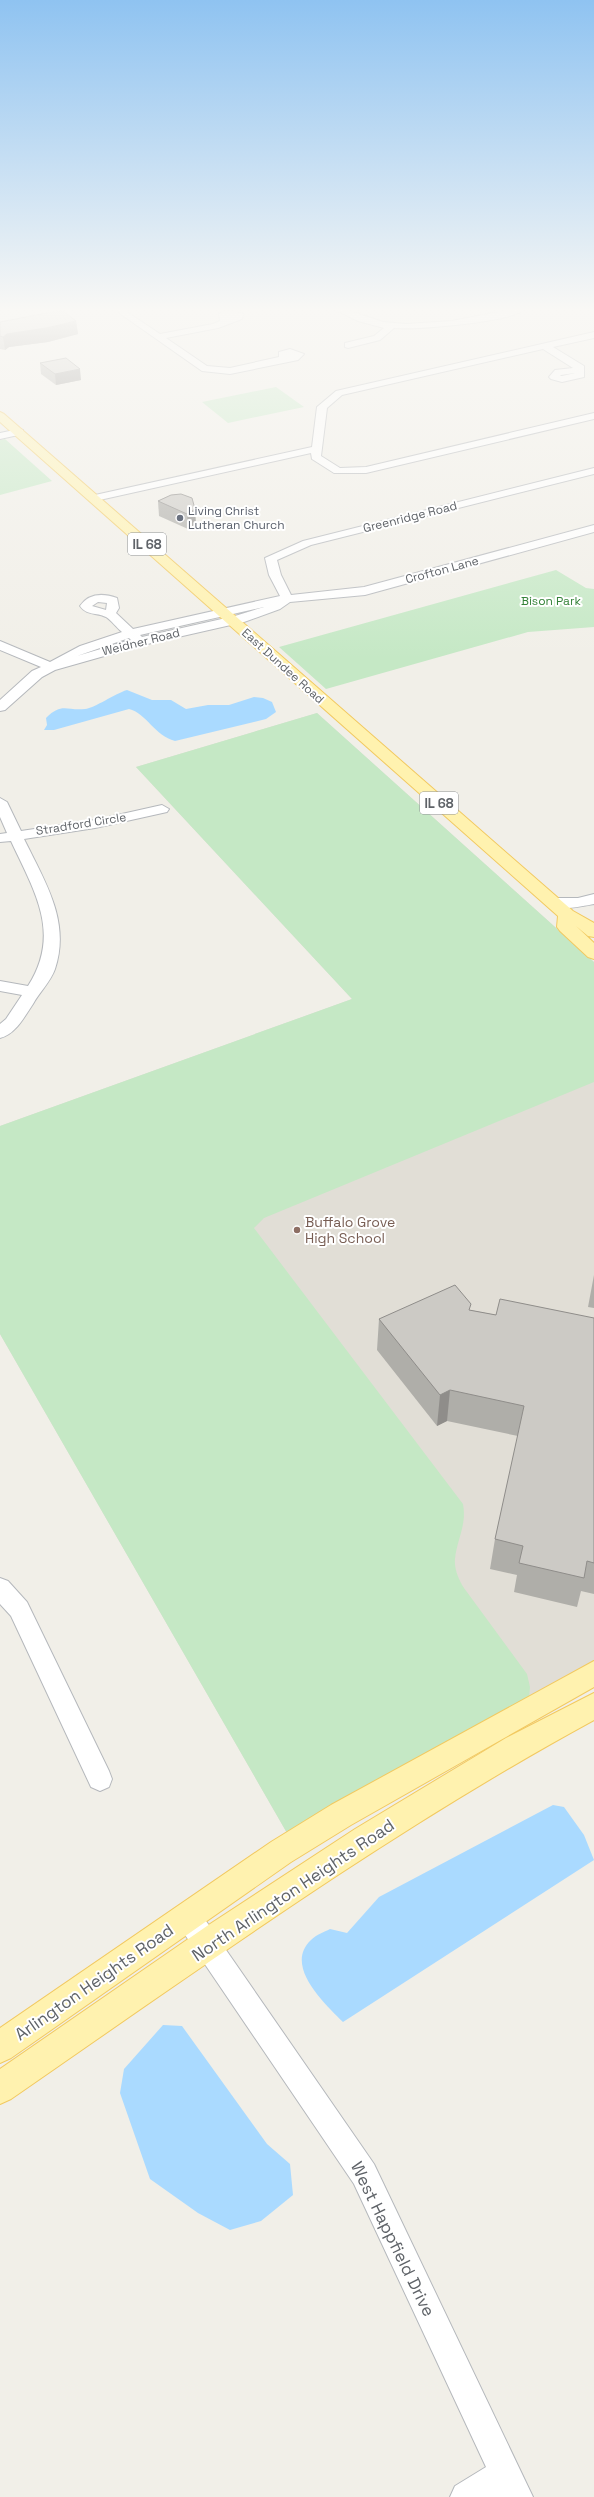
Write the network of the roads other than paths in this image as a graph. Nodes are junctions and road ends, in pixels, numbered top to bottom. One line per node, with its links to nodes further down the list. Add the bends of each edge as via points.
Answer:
1 (13, 427): 4 (main road, East Dundee Road / IL 68)
2 (319, 427): 6 (street)
3 (550, 427): 6 (street, via 366,470 338,471 316,457)
4 (19, 432): 5 (street); 9 (main road, East Dundee Road / IL 68)
5 (0, 436)
6 (316, 448): 9 (street)
7 (589, 472): 8 (street); 11 (street, Greenridge Road, via 307,543 278,555 271,558 275,575)
8 (594, 480)
9 (95, 498): 13 (main road, East Dundee Road / IL 68)
10 (594, 528): 11 (street, Crofton Lane, via 365,591)
11 (286, 599): 13 (street, Crofton Lane)
12 (110, 614): 14 (street)
13 (228, 616): 14 (street, Weidner Road); 23 (main road, East Dundee Road / IL 68)
14 (136, 638): 16 (street, Weidner Road)
15 (0, 645): 16 (street)
16 (51, 667): 17 (street, Weidner Road, via 37,674)
17 (0, 707)
18 (0, 802): 20 (street)
19 (162, 809): 20 (street, Stradford Circle, via 96,824)
20 (7, 836): 27 (street, via 49,907 52,946 47,969)
21 (594, 899): 23 (street)
22 (594, 906): 23 (street)
23 (560, 909): 24 (main road, East Dundee Road / IL 68); 25 (main road, via 566,927)
24 (594, 932)
25 (594, 953)
26 (0, 986): 27 (street)
27 (34, 992): 28 (street, via 12,1022)
28 (0, 1033)
29 (0, 1588): 32 (street, via 19,1609)
30 (594, 1673): 33 (main road, via 341,1815 281,1852)
31 (594, 1706): 34 (main road, North Arlington Heights Road, via 489,1761 306,1876)
32 (100, 1780)
33 (188, 1917): 34 (street, West Happfield Drive); 35 (main road, Arlington Heights Road)
34 (208, 1946): 36 (main road, North Arlington Heights Road); 37 (street, West Happfield Drive, via 364,2174)
35 (0, 2047)
36 (0, 2088)
37 (512, 2486): 38 (street)
38 (466, 2497)

